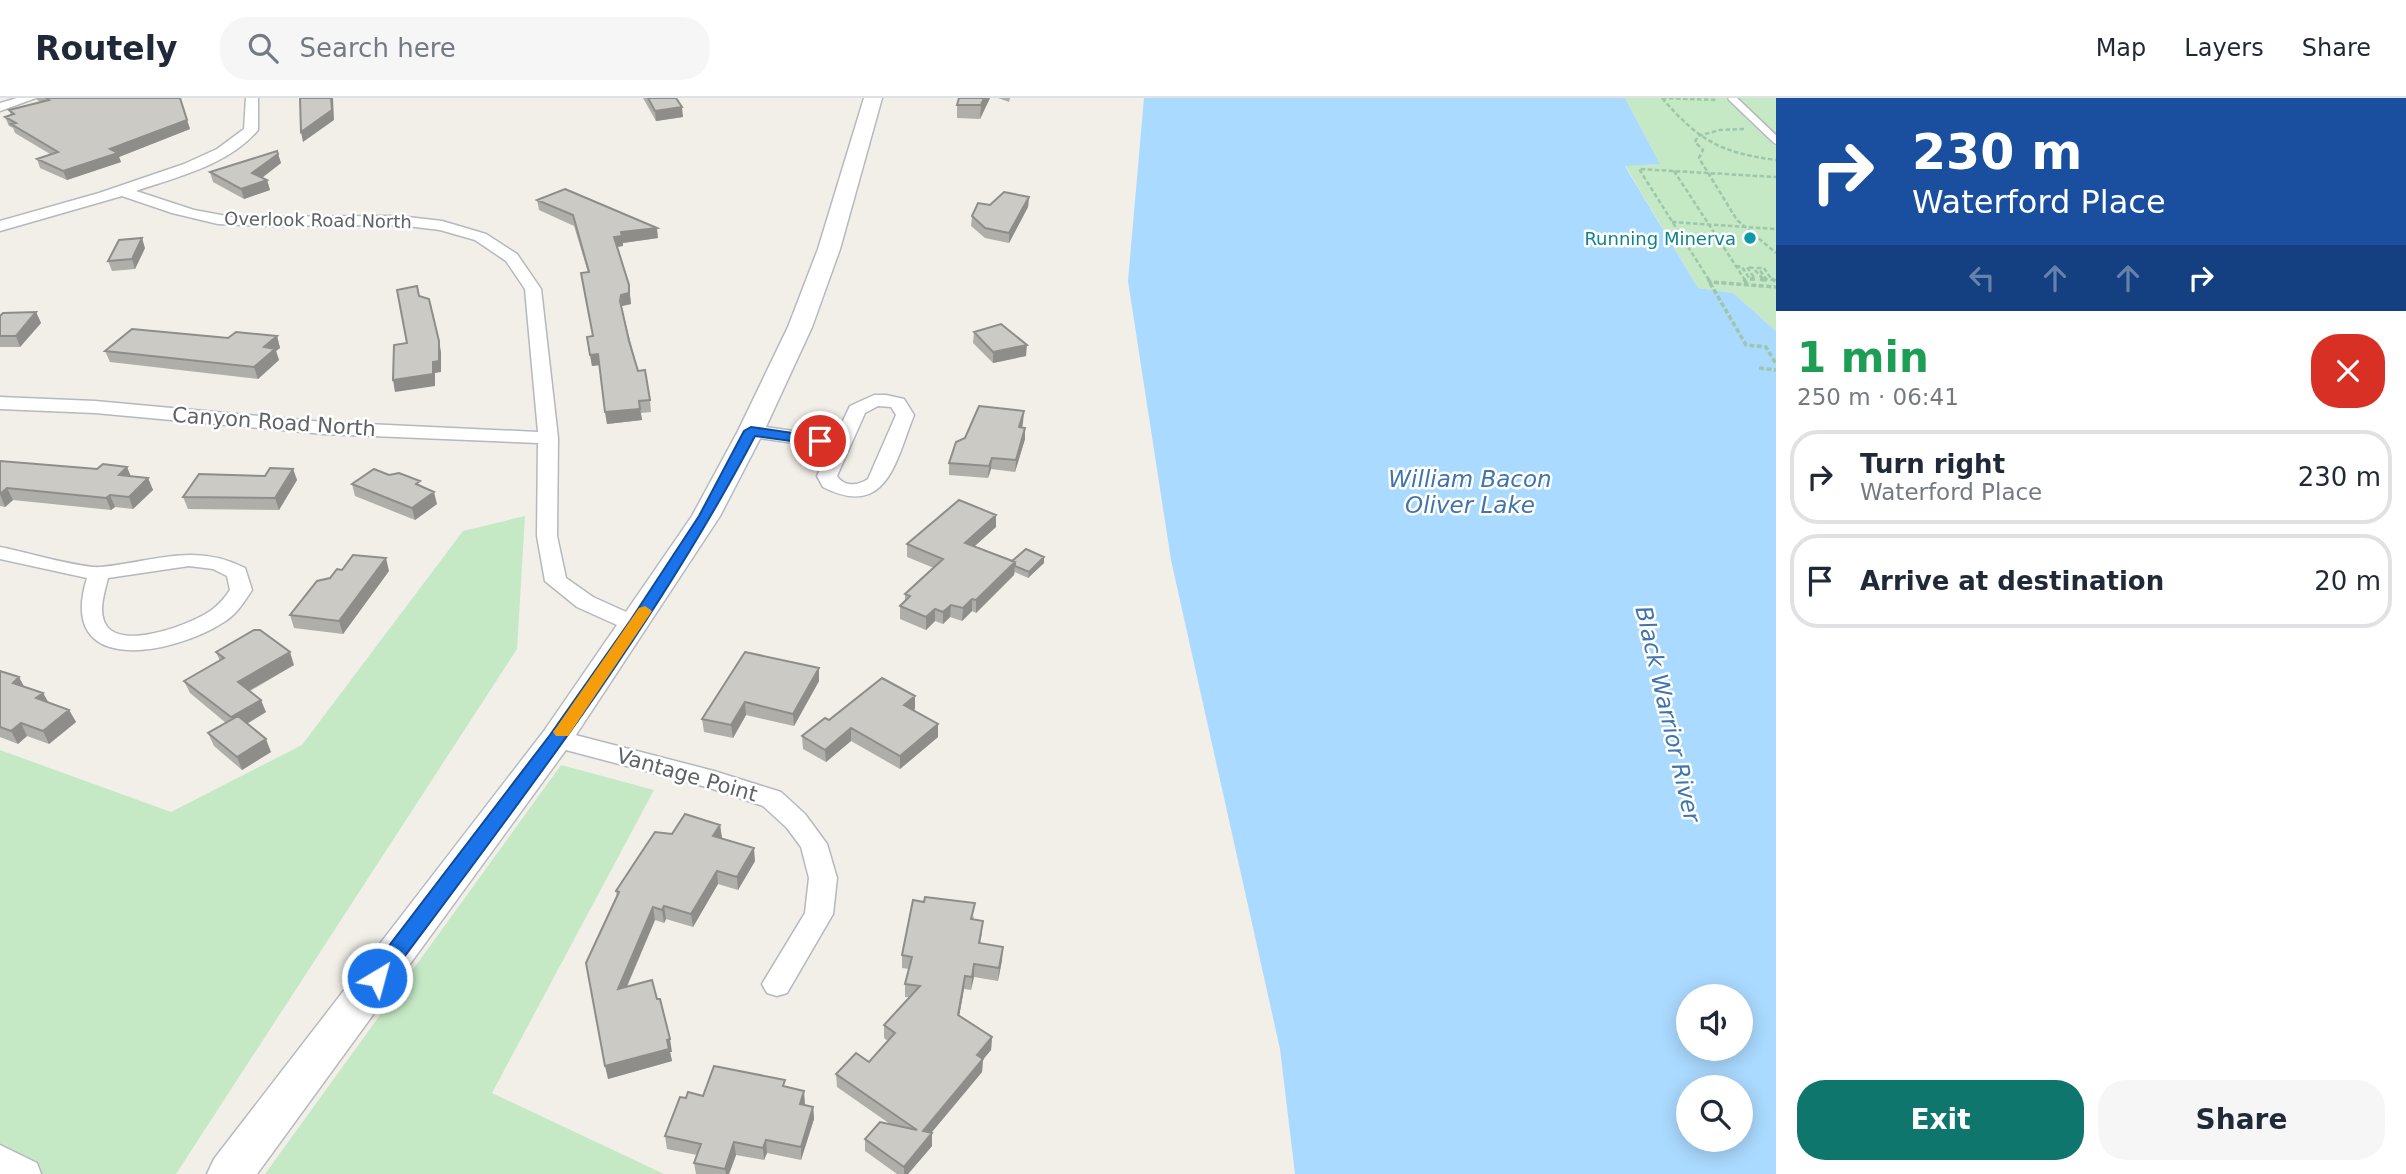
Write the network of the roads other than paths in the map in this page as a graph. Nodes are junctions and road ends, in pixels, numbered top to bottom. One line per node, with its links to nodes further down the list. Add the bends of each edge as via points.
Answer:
1 (30, 98): 5 (street)
2 (252, 98): 7 (street, via 251,130 238,144)
3 (873, 98): 10 (main road, via 824,262 800,327)
4 (1732, 98): 6 (lane)
5 (0, 107)
6 (1776, 140)
7 (124, 191): 8 (street); 11 (street, Overlook Road North, via 187,214 231,221 394,218 440,225 490,242 526,271 533,289)
8 (0, 226)
9 (0, 403): 11 (street, Canyon Road North, via 324,428)
10 (751, 431): 12 (street); 15 (main road, via 706,516)
11 (548, 438): 15 (street, Overlook Road North, via 547,536 555,581 585,603)
12 (841, 444): 12 (street, via 827,476 830,483 849,491 870,488 877,482 905,415 903,409 886,400 864,404)
13 (0, 554): 14 (street)
14 (99, 574): 14 (street, via 92,613 96,629 111,641 139,643 173,637 215,617 241,590 237,573 218,563 189,560)
15 (636, 625): 16 (main road)
16 (556, 739): 17 (street, Vantage Point, via 772,799 796,821 814,844 823,877 819,914); 20 (main road)
17 (777, 985)
18 (0, 1160): 19 (street)
19 (26, 1174)
20 (230, 1174)

